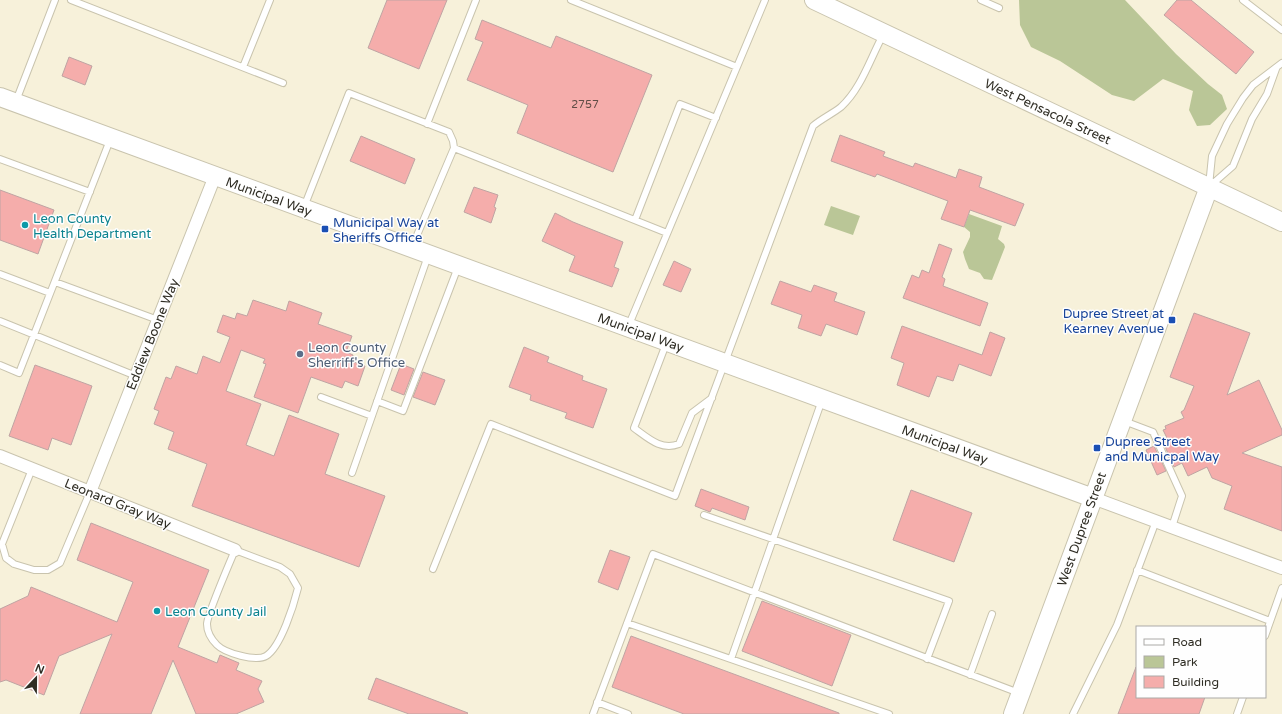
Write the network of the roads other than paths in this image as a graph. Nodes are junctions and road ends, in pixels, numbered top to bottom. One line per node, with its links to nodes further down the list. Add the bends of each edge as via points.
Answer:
1 (55, 0): 19 (lane)
2 (71, 0): 15 (lane)
3 (270, 0): 15 (lane)
4 (476, 0): 21 (lane)
5 (571, 0): 16 (lane)
6 (765, 0): 16 (lane)
7 (814, 0): 10 (street, West Pensacola Street)
8 (981, 0): 11 (lane)
9 (1243, 0): 12 (lane)
10 (839, 5): 13 (street, West Pensacola Street)
11 (999, 8)
12 (1282, 30)
13 (884, 33): 26 (street, West Pensacola Street); 43 (lane, via 849,98 813,126)
14 (1282, 64): 17 (lane)
15 (243, 67): 18 (lane)
16 (737, 67): 20 (lane)
17 (1276, 69): 26 (lane, via 1233,166); 26 (lane, via 1253,85 1227,124 1212,156)
18 (283, 83)
19 (8, 100): 22 (street, Municipal Way)
20 (716, 118): 29 (lane, via 680,104); 31 (lane)
21 (427, 124): 23 (lane, via 448,132); 28 (lane, via 349,93)
22 (111, 138): 25 (street, Municipal Way); 27 (lane)
23 (454, 148): 29 (lane); 32 (lane)
24 (0, 159): 27 (lane)
25 (215, 176): 28 (street, Municipal Way); 38 (street, Eddiew Boone Way)
26 (1209, 187): 30 (street, West Pensacola Street); 51 (street, West Dupree Street)
27 (90, 192): 36 (lane)
28 (303, 208): 32 (street, Municipal Way)
29 (635, 220): 31 (lane)
30 (1282, 222)
31 (667, 233): 40 (lane)
32 (412, 248): 33 (street, Municipal Way)
33 (429, 254): 34 (street, Municipal Way); 49 (lane)
34 (458, 265): 40 (street, Municipal Way); 49 (lane, via 403,411)
35 (0, 274): 37 (lane)
36 (55, 282): 37 (lane); 38 (lane)
37 (50, 293): 41 (lane)
38 (158, 320): 45 (street, Eddiew Boone Way)
39 (0, 321): 41 (lane)
40 (628, 328): 42 (street, Municipal Way)
41 (34, 335): 44 (lane, via 19,373); 45 (lane)
42 (667, 342): 43 (street, Municipal Way); 52 (lane, via 634,428 657,444 668,447 679,444)
43 (726, 363): 47 (lane); 48 (street, Municipal Way)
44 (0, 365)
45 (136, 376): 57 (street, Eddiew Boone Way)
46 (321, 397): 50 (lane)
47 (712, 398): 52 (lane, via 692,413); 53 (lane)
48 (822, 399): 58 (street, Municipal Way); 62 (lane)
49 (377, 402): 50 (lane)
50 (372, 416): 56 (lane)
51 (1122, 420): 58 (street, West Dupree Street); 61 (lane, via 1153,432 1182,496)
52 (685, 431): 53 (lane)
53 (698, 436): 65 (lane, via 675,496 491,424)
54 (0, 456): 55 (street, Leonard Gray Way)
55 (32, 469): 57 (street, Leonard Gray Way); 57 (lane, via 2,544 6,558 14,564 34,570 48,570 60,563)
56 (352, 473)
57 (90, 492): 63 (street, Leonard Gray Way)
58 (1093, 498): 60 (street, Municipal Way); 76 (street, West Dupree Street)
59 (704, 515): 62 (lane)
60 (1156, 521): 61 (street, Municipal Way); 66 (lane)
61 (1172, 527): 64 (street, Municipal Way)
62 (773, 539): 68 (lane); 74 (lane, via 949,601)
63 (235, 550): 63 (lane, via 280,567 290,574 298,588 279,641 266,656 250,659 219,646 210,636 207,622)
64 (1282, 568)
65 (433, 569)
66 (1137, 570): 70 (lane); 83 (lane, via 1117,625)
67 (1282, 588): 70 (lane)
68 (754, 593): 71 (lane, via 653,554); 73 (lane); 74 (lane)
69 (992, 614): 75 (lane)
70 (1270, 621): 72 (lane)
71 (627, 623): 73 (lane); 78 (lane)
72 (1266, 633)
73 (731, 659): 81 (lane)
74 (927, 659): 75 (lane)
75 (970, 675): 76 (lane)
76 (1020, 694): 82 (street, West Dupree Street)
77 (1244, 698): 84 (lane)
78 (597, 702): 79 (lane); 80 (lane)
79 (593, 714)
80 (628, 714)
81 (889, 714)
82 (1013, 714)
83 (1073, 714)
84 (1238, 714)

